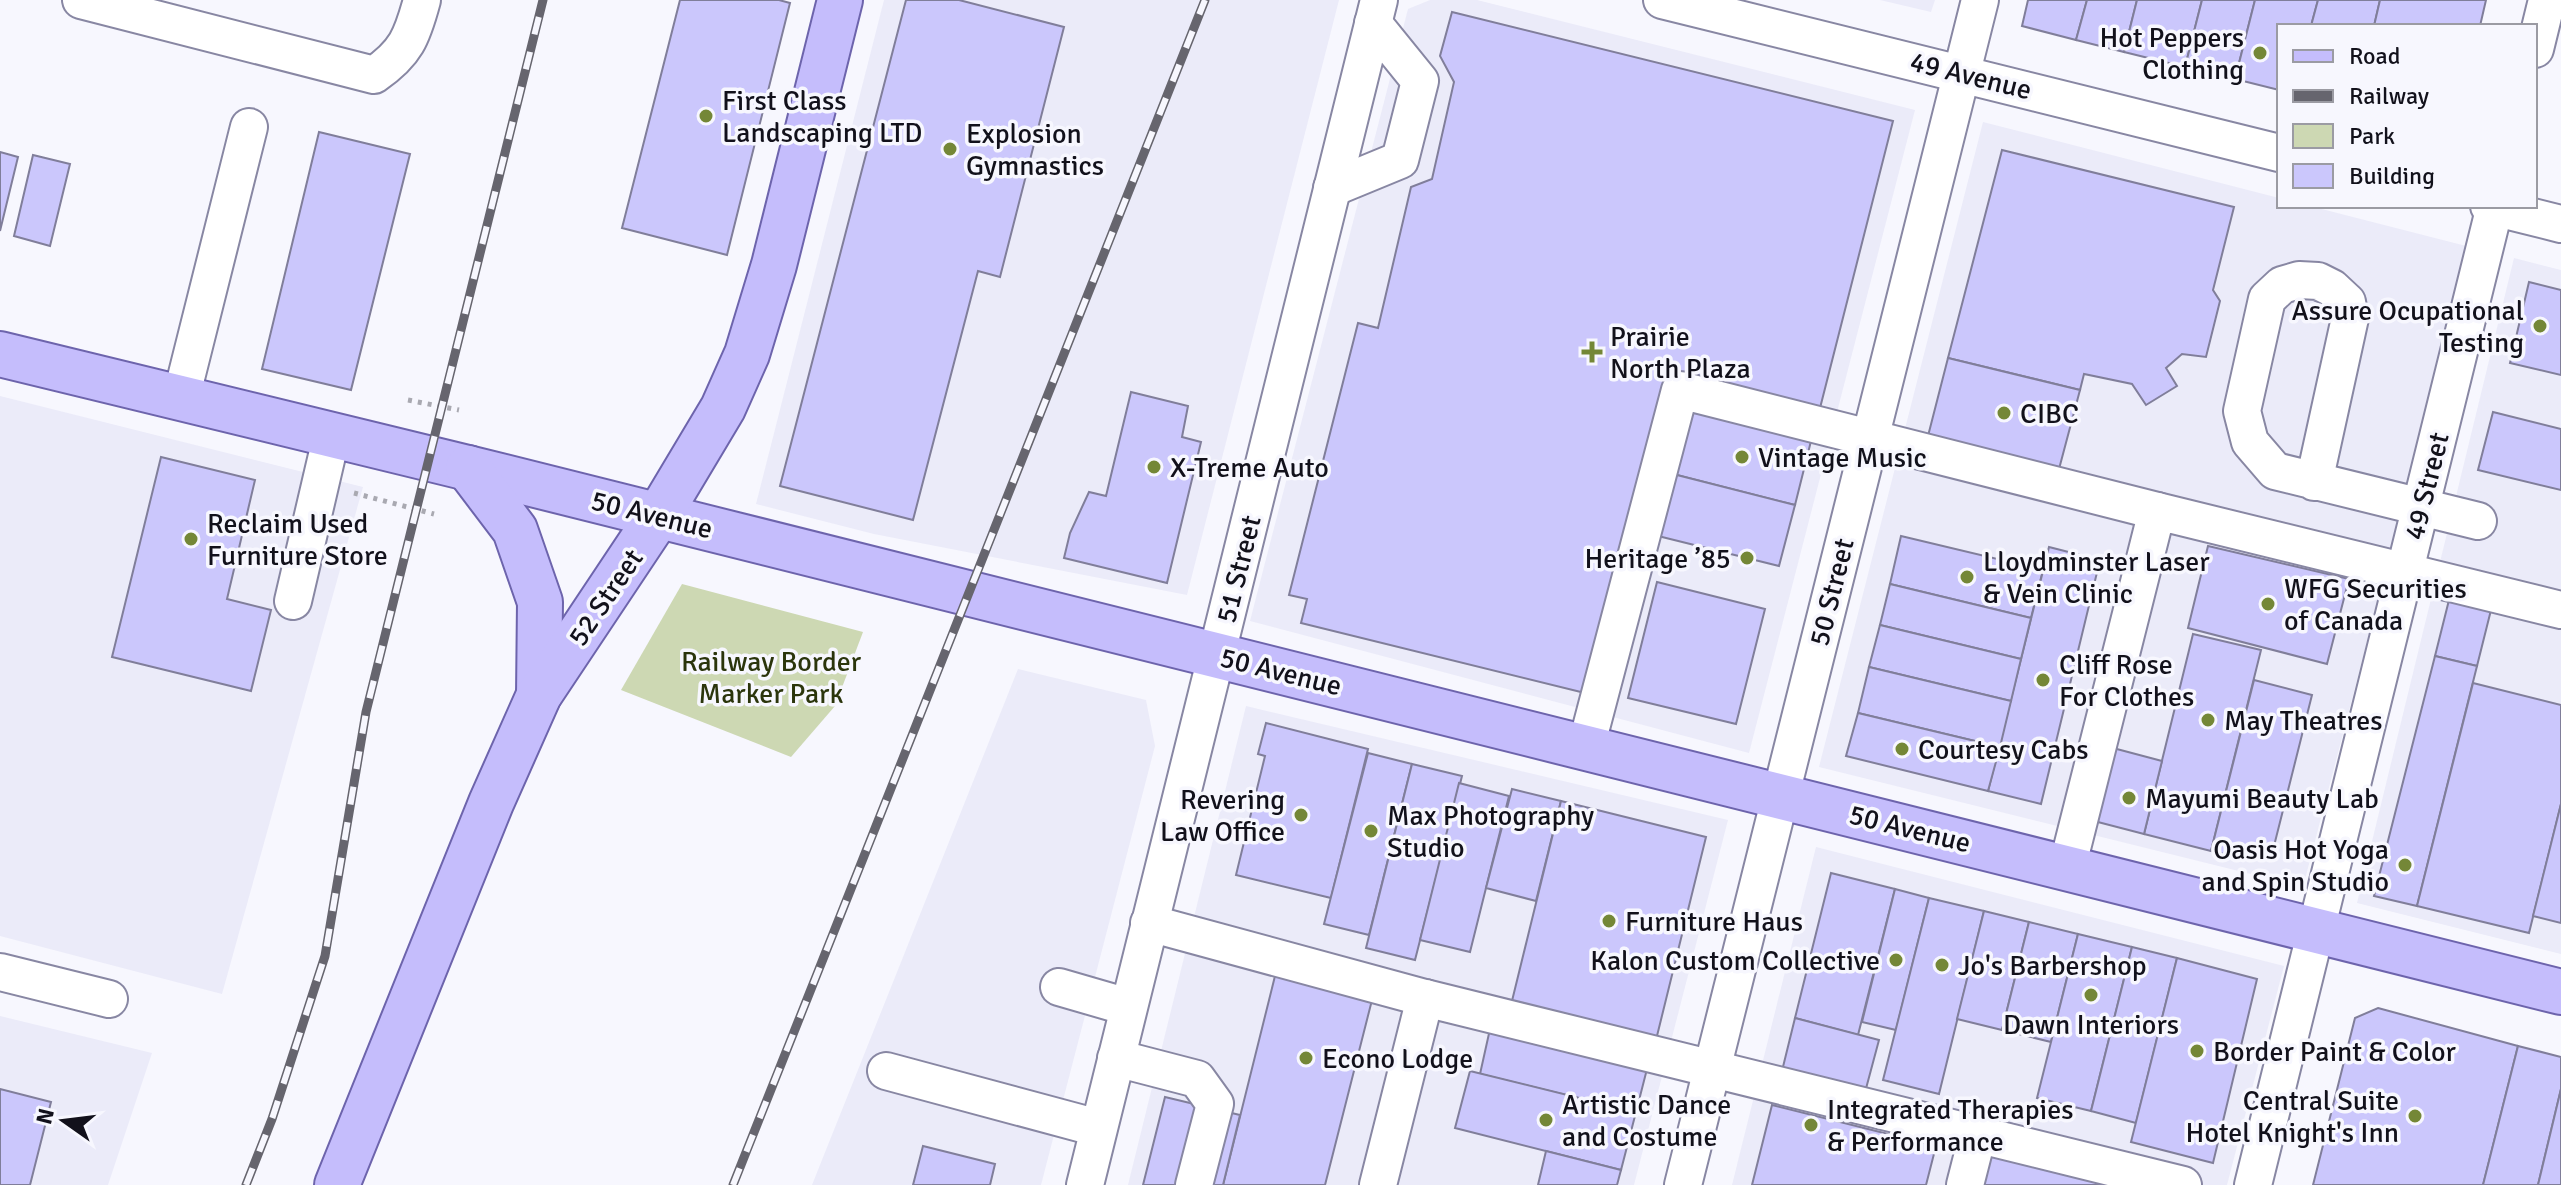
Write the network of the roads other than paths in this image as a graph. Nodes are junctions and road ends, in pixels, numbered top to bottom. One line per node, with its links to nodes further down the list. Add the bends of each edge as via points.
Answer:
1 (81, 0): 2 (street, via 374,75 408,44)
2 (422, 0)
3 (840, 0): 25 (main road, 52 Street, via 747,354 723,408)
4 (1662, 0): 8 (street, 49 Avenue)
5 (1980, 0): 10 (street, 50 Street)
6 (2547, 0): 9 (street)
7 (1376, 11): 13 (street, 51 Street); 13 (street, via 1420,81 1400,160)
8 (1764, 12): 10 (street, 49 Avenue)
9 (2537, 41)
10 (1962, 73): 12 (street, 49 Avenue); 20 (street, 50 Street)
11 (249, 127): 18 (street)
12 (2277, 152)
13 (1332, 188): 30 (street, 51 Street)
14 (2493, 208): 23 (street, 49 Street)
15 (2501, 208): 16 (street)
16 (2561, 224)
17 (0, 354): 18 (main road, 50 Avenue)
18 (181, 398): 19 (main road, 50 Avenue)
19 (332, 434): 21 (main road, 50 Avenue); 28 (street)
20 (1870, 439): 24 (street); 32 (street, via 1680,390); 33 (street, 50 Street)
21 (468, 468): 25 (main road, 50 Avenue); 31 (main road, via 515,530 540,602)
22 (2314, 482): 22 (street, via 2275,471 2250,442 2242,411 2267,299 2282,285 2299,280 2332,288 2347,302 2350,318); 23 (street)
23 (2421, 507): 26 (street); 27 (street, 49 Street)
24 (2157, 511): 27 (street); 34 (street)
25 (659, 515): 30 (main road, 50 Avenue); 31 (main road, 52 Street)
26 (2478, 521)
27 (2405, 571): 29 (street); 36 (street, 49 Street)
28 (293, 601)
29 (2561, 610)
30 (1216, 654): 32 (main road, 50 Avenue); 35 (street, 51 Street)
31 (539, 695): 48 (main road, 52 Street)
32 (1586, 747): 33 (main road, 50 Avenue)
33 (1780, 795): 34 (main road, 50 Avenue); 44 (street, 50 Street)
34 (2067, 868): 36 (main road, 50 Avenue)
35 (1149, 923): 40 (street); 42 (street, 51 Street)
36 (2316, 931): 39 (main road, 50 Avenue); 55 (street, 49 Street)
37 (0, 972): 41 (street)
38 (1059, 987): 42 (street)
39 (2561, 992)
40 (1425, 998): 44 (street); 51 (street)
41 (109, 999)
42 (1128, 1007): 43 (street, 51 Street)
43 (1116, 1058): 46 (street, 51 Street); 50 (street, via 1197,1079 1215,1104)
44 (1712, 1068): 47 (street); 52 (street, 50 Street)
45 (886, 1071): 46 (street)
46 (1098, 1128): 49 (street, 51 Street)
47 (1978, 1134): 53 (street); 54 (street)
48 (337, 1185)
49 (1085, 1185)
50 (1194, 1185)
51 (1378, 1185)
52 (1683, 1185)
53 (1965, 1185)
54 (2183, 1185)
55 (2253, 1185)

